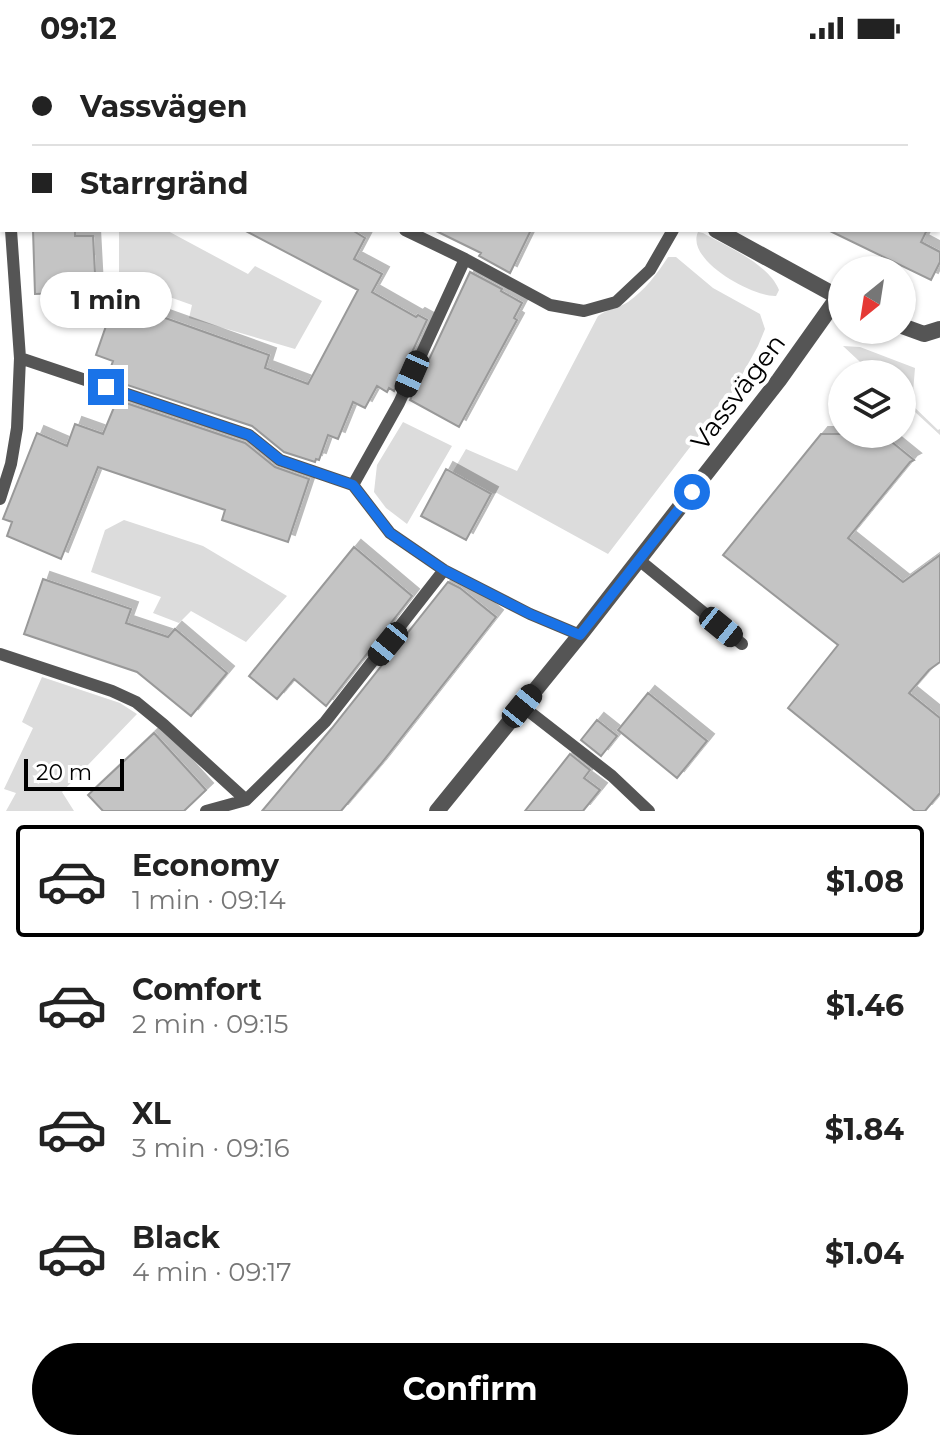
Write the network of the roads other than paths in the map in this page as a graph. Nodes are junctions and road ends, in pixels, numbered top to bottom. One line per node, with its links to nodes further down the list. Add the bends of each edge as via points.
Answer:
1 (11, 232): 10 (lane)
2 (409, 232): 5 (lane)
3 (672, 232): 5 (lane, via 650,270 616,302 584,311 550,305)
4 (720, 232): 6 (street)
5 (465, 259): 11 (lane, via 399,403)
6 (828, 291)
7 (828, 314): 13 (street, Vassvägen)
8 (940, 329): 9 (street)
9 (916, 331)
10 (20, 358): 11 (lane, via 249,435 280,460); 12 (lane, via 17,428)
11 (353, 485): 14 (lane, via 390,533)
12 (0, 499)
13 (639, 560): 15 (street, Vassvägen); 16 (lane)
14 (444, 570): 15 (lane); 19 (lane, via 325,722)
15 (580, 635): 18 (street, Vassvägen)
16 (742, 644)
17 (0, 654): 19 (lane, via 136,702)
18 (522, 706): 21 (street, Vassvägen); 22 (lane)
19 (246, 800): 20 (lane)
20 (206, 811)
21 (437, 811)
22 (649, 811)

